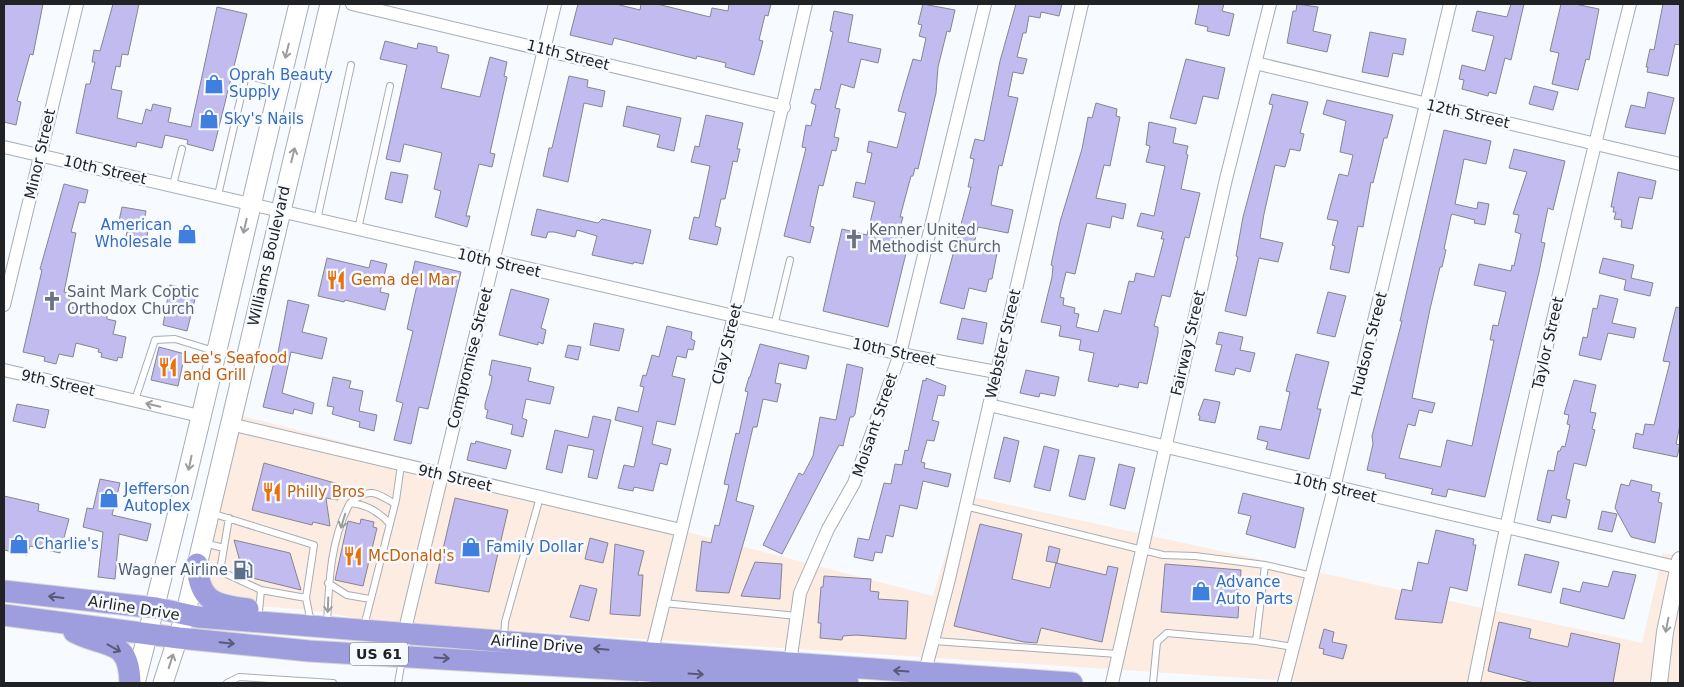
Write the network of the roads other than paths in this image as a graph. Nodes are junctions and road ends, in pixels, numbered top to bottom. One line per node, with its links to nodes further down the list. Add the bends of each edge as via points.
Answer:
1 (78, 4): 22 (street, Minor Street)
2 (299, 4): 15 (main road, Williams Boulevard, one-way to 15)
3 (330, 4): 27 (main road, Williams Boulevard, one-way to 3)
4 (352, 4): 12 (street, 11th Street)
5 (555, 4): 12 (street, Compromise Street)
6 (806, 4): 18 (street, Clay Street)
7 (984, 4): 36 (street, Moisant Street)
8 (1082, 4): 38 (street, Webster Street)
9 (1270, 4): 13 (street, Fairway Street)
10 (1450, 4): 17 (street, Hudson Street)
11 (1630, 4): 19 (street, Taylor Street)
12 (544, 49): 18 (street, 11th Street); 31 (street, Compromise Street)
13 (1255, 63): 17 (street, 12th Street); 43 (street, Fairway Street)
14 (351, 64): 28 (lane)
15 (280, 84): 25 (lane, via 246,75); 26 (main road, Williams Boulevard)
16 (390, 86): 29 (lane)
17 (1427, 104): 19 (street, 12th Street); 46 (street, Hudson Street)
18 (784, 106): 33 (street, Clay Street)
19 (1595, 144): 23 (street, 12th Street); 54 (street, Taylor Street)
20 (4, 147): 22 (street, 10th Street)
21 (182, 149): 24 (lane)
22 (39, 154): 24 (street, 10th Street); 32 (street, Minor Street)
23 (1680, 164)
24 (173, 185): 25 (street, 10th Street)
25 (218, 196): 26 (street, 10th Street)
26 (250, 203): 27 (street, 10th Street); 35 (main road, Williams Boulevard, one-way to 35)
27 (280, 210): 28 (street, 10th Street); 42 (main road, Williams Boulevard)
28 (317, 220): 29 (street, 10th Street)
29 (358, 229): 31 (street, 10th Street)
30 (790, 260): 34 (lane)
31 (494, 262): 33 (street, 10th Street); 45 (street, Compromise Street)
32 (4, 305)
33 (734, 316): 34 (street, 10th Street); 55 (street, Clay Street)
34 (774, 326): 36 (street, 10th Street)
35 (216, 351): 39 (lane, via 175,339 155,340); 41 (main road, Williams Boulevard)
36 (900, 354): 38 (street, 10th Street); 73 (street, Moisant Street, via 854,483 828,529 800,593)
37 (4, 370): 39 (street, 9th Street)
38 (996, 372): 40 (street, Webster Street)
39 (135, 400): 41 (street, 9th Street, one-way to 39)
40 (989, 405): 43 (street, 10th Street); 50 (street, Webster Street)
41 (200, 416): 69 (main road, Williams Boulevard, one-way to 69)
42 (230, 424): 44 (street, 9th Street); 51 (main road, Williams Boulevard)
43 (1164, 447): 46 (street, 10th Street); 58 (street, Fairway Street)
44 (401, 465): 45 (street, 9th Street); 49 (lane)
45 (441, 474): 47 (street, 9th Street); 78 (street, Compromise Street)
46 (1334, 488): 54 (street, 10th Street); 62 (street, Hudson Street)
47 (540, 497): 55 (street, 9th Street); 82 (lane, via 505,622)
48 (350, 503): 49 (lane, via 366,492 374,492); 53 (lane, via 370,508); 63 (lane, one-way to 63, via 333,552)
49 (395, 504): 53 (lane)
50 (965, 506): 58 (lane); 80 (street, Webster Street)
51 (209, 512): 52 (lane); 56 (main road, Williams Boulevard)
52 (229, 518): 57 (lane); 66 (lane, via 314,545)
53 (390, 524): 67 (lane)
54 (1505, 528): 61 (street, 10th Street); 100 (street, Taylor Street)
55 (681, 530): 68 (street, Clay Street)
56 (202, 542): 57 (lane); 59 (main road, Williams Boulevard)
57 (224, 548): 64 (lane, via 220,572)
58 (1141, 551): 60 (lane); 84 (street, Fairway Street)
59 (197, 564): 70 (highway, via 200,589 206,596 226,607); 72 (main road, Williams Boulevard)
60 (1265, 565): 62 (lane); 81 (lane)
61 (1680, 565): 101 (street, one-way to 101)
62 (1312, 576): 83 (street, Hudson Street)
63 (328, 583): 67 (lane, via 347,595); 75 (lane, one-way to 75)
64 (260, 590): 66 (lane); 70 (lane)
65 (4, 591): 69 (highway, Airline Drive / US 61, one-way to 65)
66 (306, 598): 75 (lane)
67 (370, 599): 76 (lane)
68 (662, 603): 73 (lane); 87 (street, Clay Street)
69 (156, 608): 72 (highway, Airline Drive / US 61); 77 (main road, Williams Boulevard)
70 (259, 611): 75 (highway, via 288,614)
71 (4, 615): 74 (highway, Airline Drive / US 61)
72 (185, 616): 75 (highway, Airline Drive / US 61); 79 (main road, Williams Boulevard)
73 (797, 616): 86 (street, Moisant Street)
74 (54, 621): 77 (highway, Airline Drive / US 61); 89 (highway, one-way to 89, via 82,636 116,647 128,662)
75 (319, 627): 76 (highway, Airline Drive / US 61)
76 (363, 630): 78 (highway, Airline Drive / US 61)
77 (148, 632): 79 (highway, Airline Drive / US 61); 90 (main road, Williams Boulevard)
78 (404, 634): 82 (highway, Airline Drive / US 61); 85 (street, Compromise Street)
79 (179, 638): 85 (highway, Airline Drive / US 61, one-way to 85, via 309,651); 91 (main road, Williams Boulevard, one-way to 79)
80 (934, 641): 84 (lane); 88 (street, Webster Street)
81 (1256, 641): 83 (lane); 98 (lane, via 1167,633 1157,642)
82 (504, 642): 87 (highway, Airline Drive / US 61, one-way to 82)
83 (1293, 647): 99 (street, Hudson Street)
84 (1117, 654): 97 (street, Fairway Street)
85 (403, 655): 87 (highway, Airline Drive / US 61, one-way to 87); 94 (lane)
86 (790, 663): 87 (highway, Airline Drive / US 61); 88 (highway, Airline Drive / US 61, one-way to 86)
87 (647, 669): 95 (highway, Airline Drive / US 61, one-way to 95)
88 (923, 678): 96 (highway, Airline Drive / US 61)
89 (130, 683)
90 (135, 683)
91 (163, 683)
92 (227, 683): 93 (lane, via 239,677)
93 (333, 683)
94 (398, 683)
95 (848, 683)
96 (1072, 683)
97 (1112, 683)
98 (1153, 683)
99 (1284, 683)
100 (1474, 683)
101 (1659, 683)

